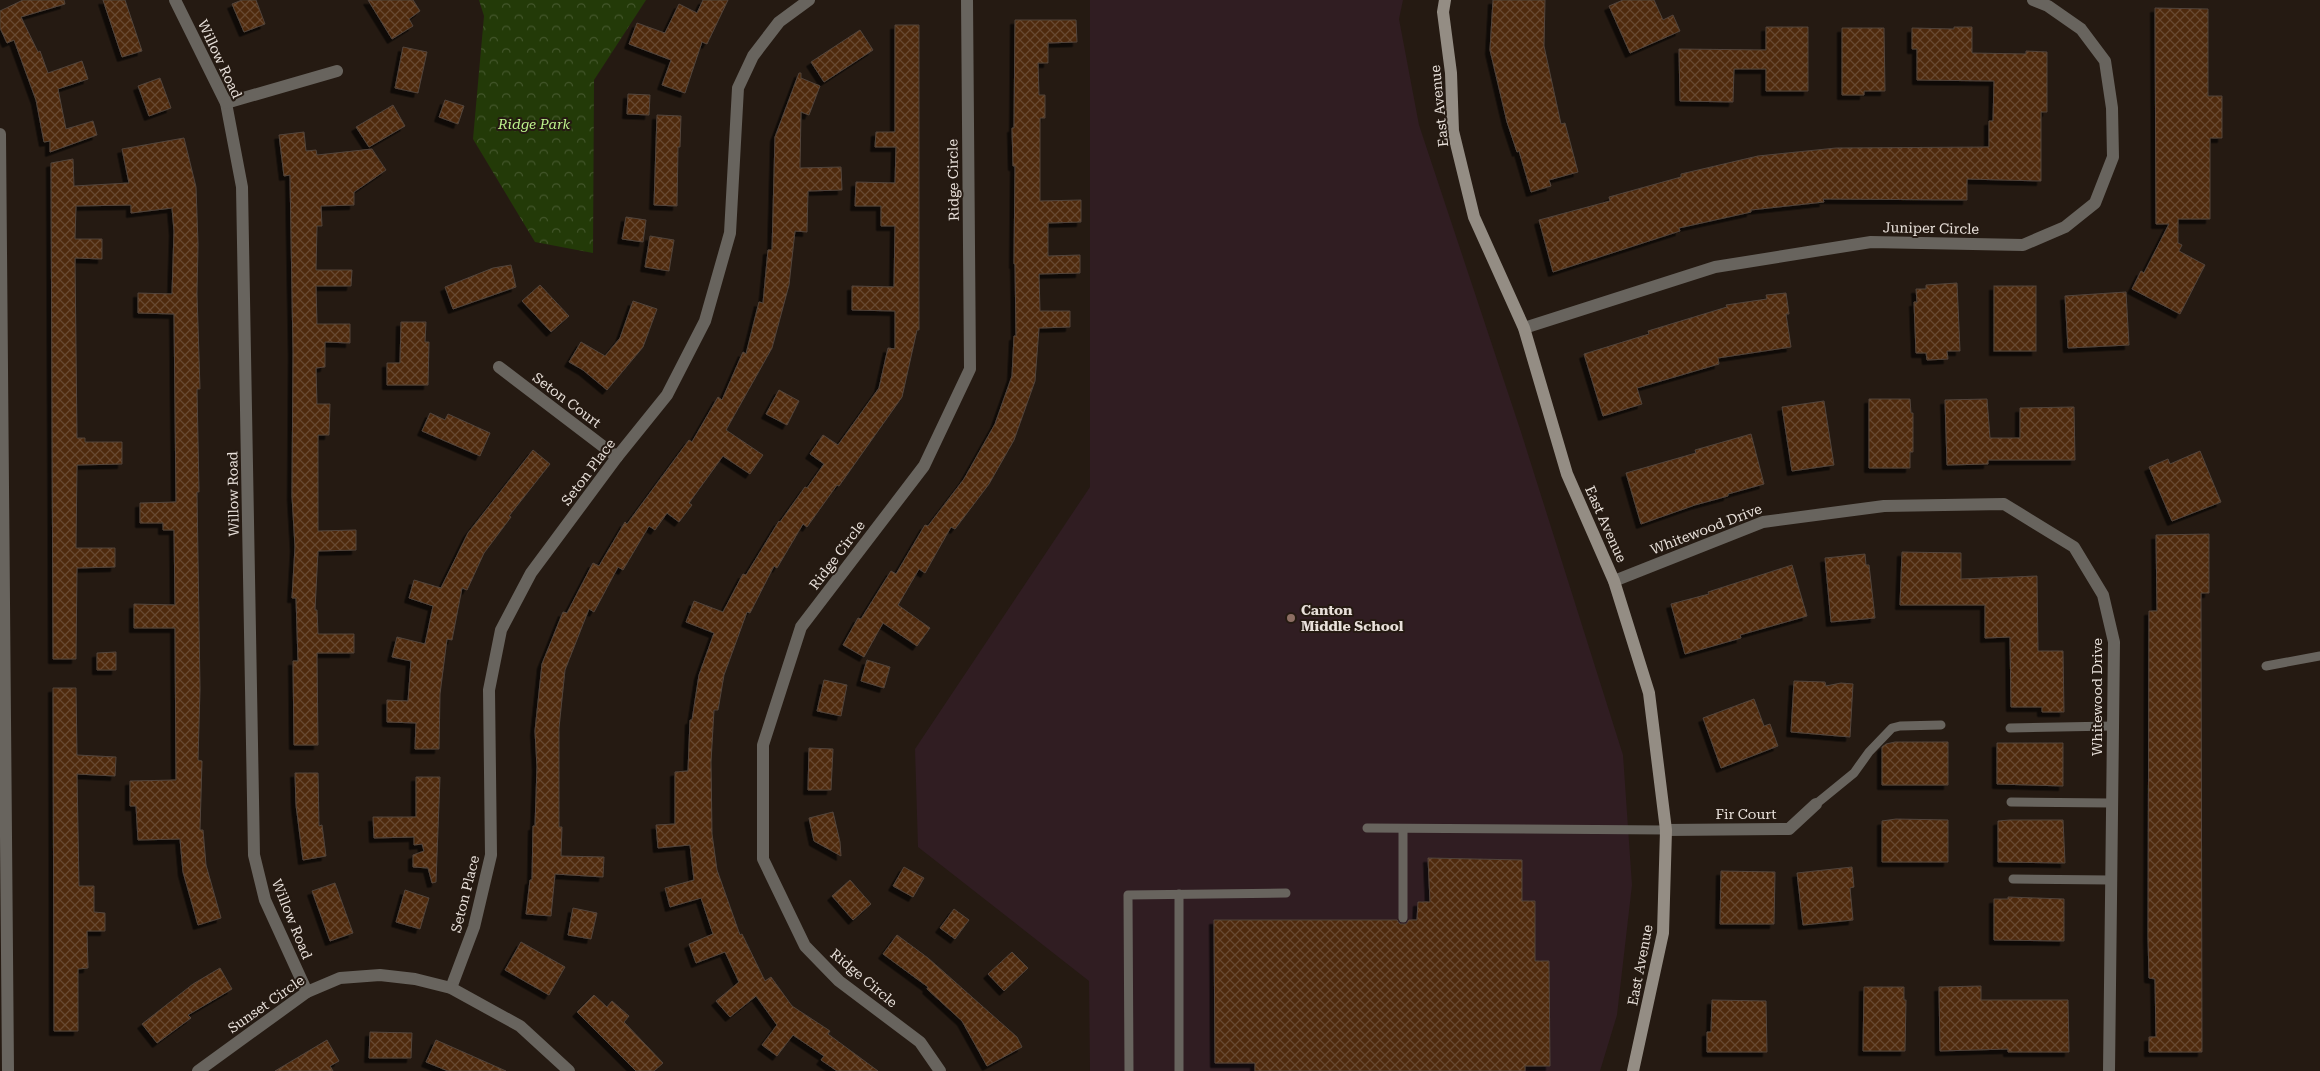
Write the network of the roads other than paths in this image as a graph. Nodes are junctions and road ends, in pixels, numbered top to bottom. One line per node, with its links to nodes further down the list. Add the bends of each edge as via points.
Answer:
1 (175, 0): 7 (street, Willow Road)
2 (808, 0): 11 (street, Seton Place, via 779,22 753,56 738,88 730,233 706,321 667,395)
3 (967, 0): 34 (street, Ridge Circle, via 970,370 924,466 801,627 763,744 763,859 805,946 839,981 920,1042)
4 (1445, 0): 9 (street, East Avenue, via 1443,12 1451,74 1453,132 1474,217)
5 (2033, 0): 9 (street, Juniper Circle, via 2048,6 2081,29 2105,61 2112,108 2113,158 2094,203 2065,227 2023,245 1871,242 1715,267)
6 (337, 71): 7 (street)
7 (226, 103): 30 (street, Willow Road, via 243,206 254,855 265,900)
8 (0, 134): 31 (street)
9 (1524, 328): 12 (street, East Avenue, via 1567,474)
10 (498, 367): 11 (street, Seton Court)
11 (617, 457): 29 (street, Seton Place, via 531,573 501,630 489,690 491,855 474,927)
12 (1614, 580): 16 (street, Whitewood Drive, via 1764,522 1884,506 2004,504 2074,547 2103,595 2114,642); 23 (street, East Avenue, via 1649,693)
13 (2320, 656): 14 (lane)
14 (2266, 666)
15 (1941, 725): 20 (lane, via 1892,728 1854,773)
16 (2113, 726): 17 (lane); 19 (street, Whitewood Drive)
17 (2010, 728)
18 (2011, 802): 19 (lane)
19 (2110, 803): 25 (street, Whitewood Drive)
20 (1816, 804): 23 (street, Fir Court, via 1789,829)
21 (1367, 828): 22 (lane)
22 (1403, 829): 23 (lane); 28 (lane)
23 (1666, 830): 37 (street, East Avenue, via 1663,933)
24 (2013, 879): 25 (lane)
25 (2110, 880): 38 (street, Whitewood Drive)
26 (1286, 892): 27 (lane)
27 (1179, 894): 35 (lane, via 1128,895); 36 (lane)
28 (1403, 918)
29 (451, 988): 30 (street, Sunset Circle, via 380,975 340,978); 33 (street, Sunset Circle, via 520,1026)
30 (307, 992): 32 (street, Sunset Circle)
31 (8, 1071)
32 (198, 1071)
33 (569, 1071)
34 (940, 1071)
35 (1128, 1071)
36 (1179, 1071)
37 (1633, 1071)
38 (2109, 1071)

